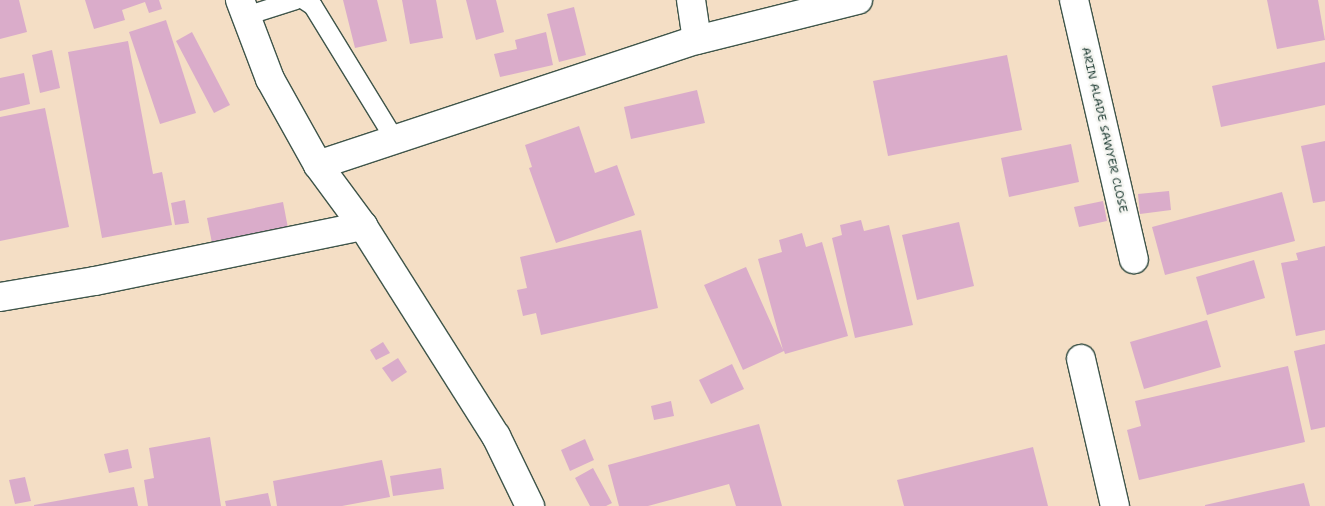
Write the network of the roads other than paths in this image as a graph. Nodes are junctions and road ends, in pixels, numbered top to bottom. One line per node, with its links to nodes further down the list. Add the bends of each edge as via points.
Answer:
1 (296, 0): 6 (lane)
2 (304, 0): 8 (lane, via 313,6)
3 (691, 0): 7 (street)
4 (858, 0): 7 (street)
5 (1074, 0): 11 (street, ARIN ALADE SAWYER CLOSE)
6 (243, 8): 9 (street, via 270,79)
7 (697, 40): 8 (street)
8 (394, 140): 9 (street)
9 (318, 165): 10 (street)
10 (363, 226): 12 (street); 14 (street, via 496,436)
11 (1134, 259)
12 (0, 298)
13 (1081, 359): 15 (street)
14 (530, 506)
15 (1115, 506)

